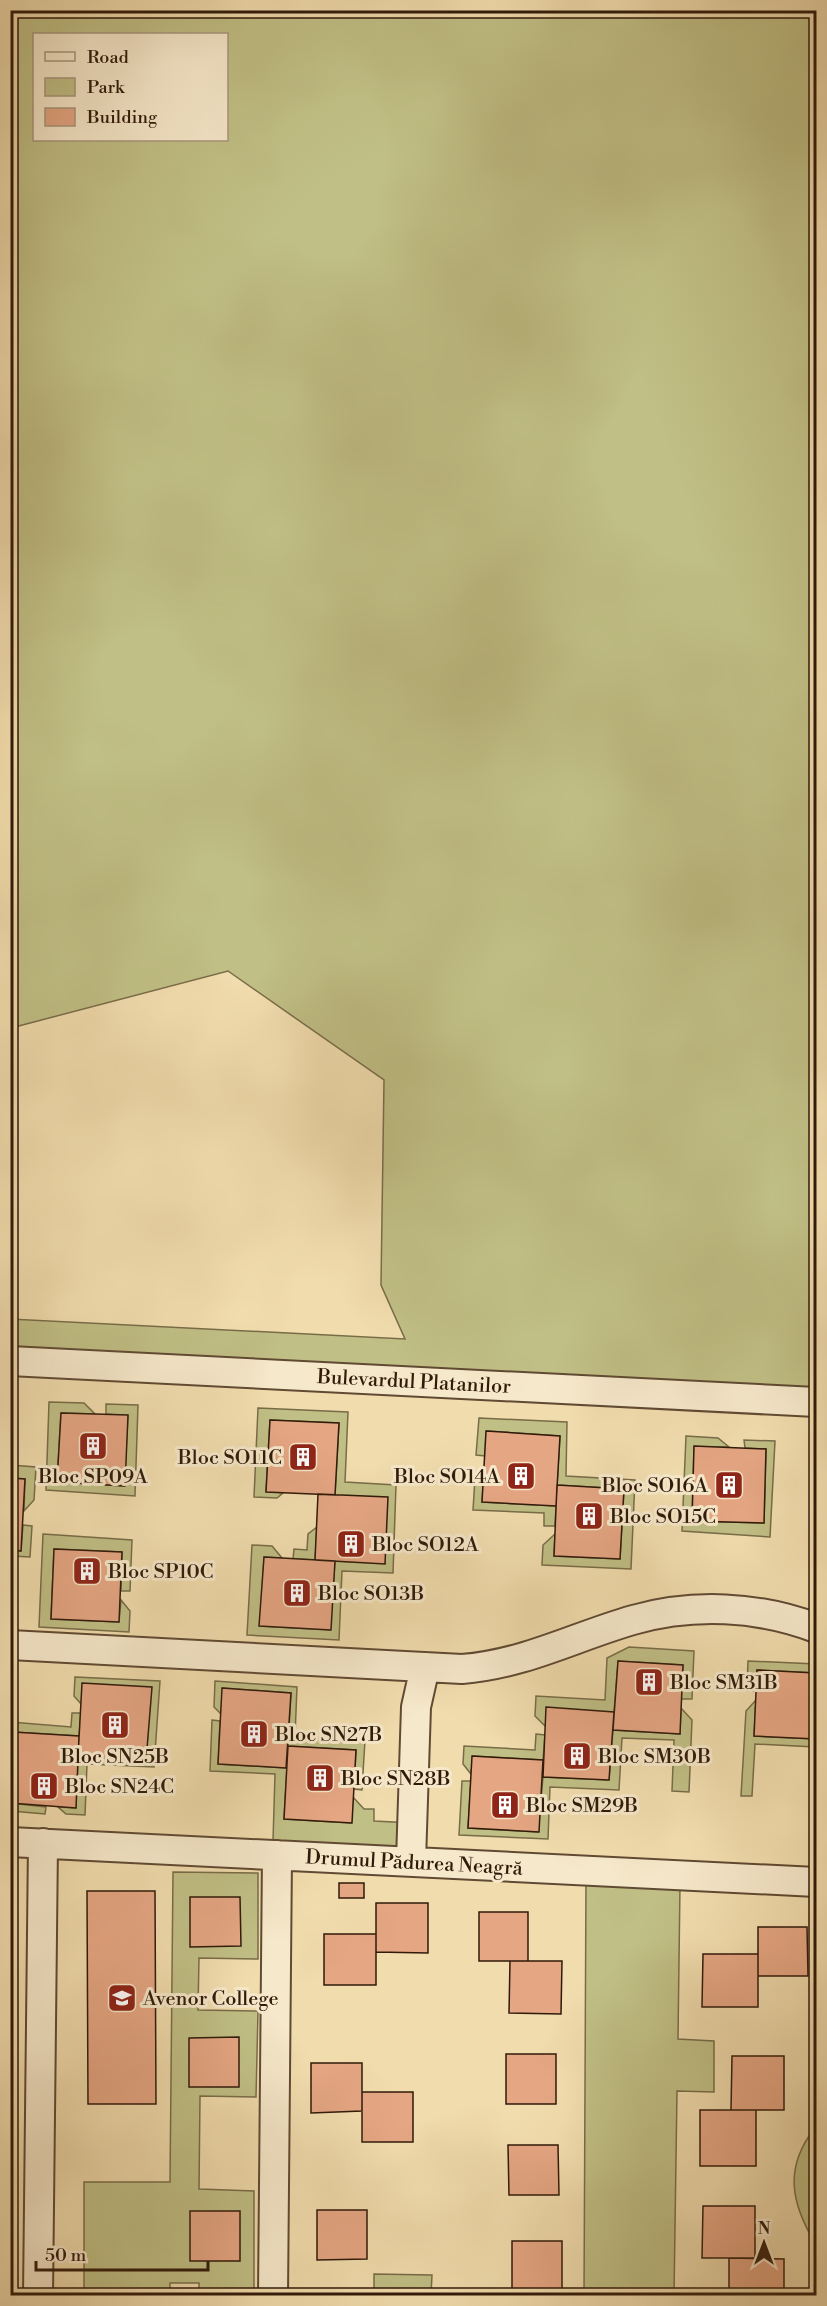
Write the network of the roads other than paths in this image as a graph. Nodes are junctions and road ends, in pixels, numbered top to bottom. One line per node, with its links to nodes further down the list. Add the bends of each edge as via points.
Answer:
1 (10, 1361): 2 (street, Bulevardul Platanilor)
2 (816, 1402)
3 (816, 1628): 5 (street, via 757,1613 695,1609 632,1621 497,1665 462,1669)
4 (10, 1645): 5 (street)
5 (425, 1667): 9 (street, via 416,1707)
6 (10, 1842): 7 (street, Drumul Pădurea Neagră)
7 (42, 1843): 8 (street, Drumul Pădurea Neagră); 11 (street)
8 (277, 1855): 9 (street, Drumul Pădurea Neagră); 12 (street)
9 (411, 1861): 10 (street, Drumul Pădurea Neagră)
10 (816, 1882)
11 (38, 2295)
12 (273, 2295)

